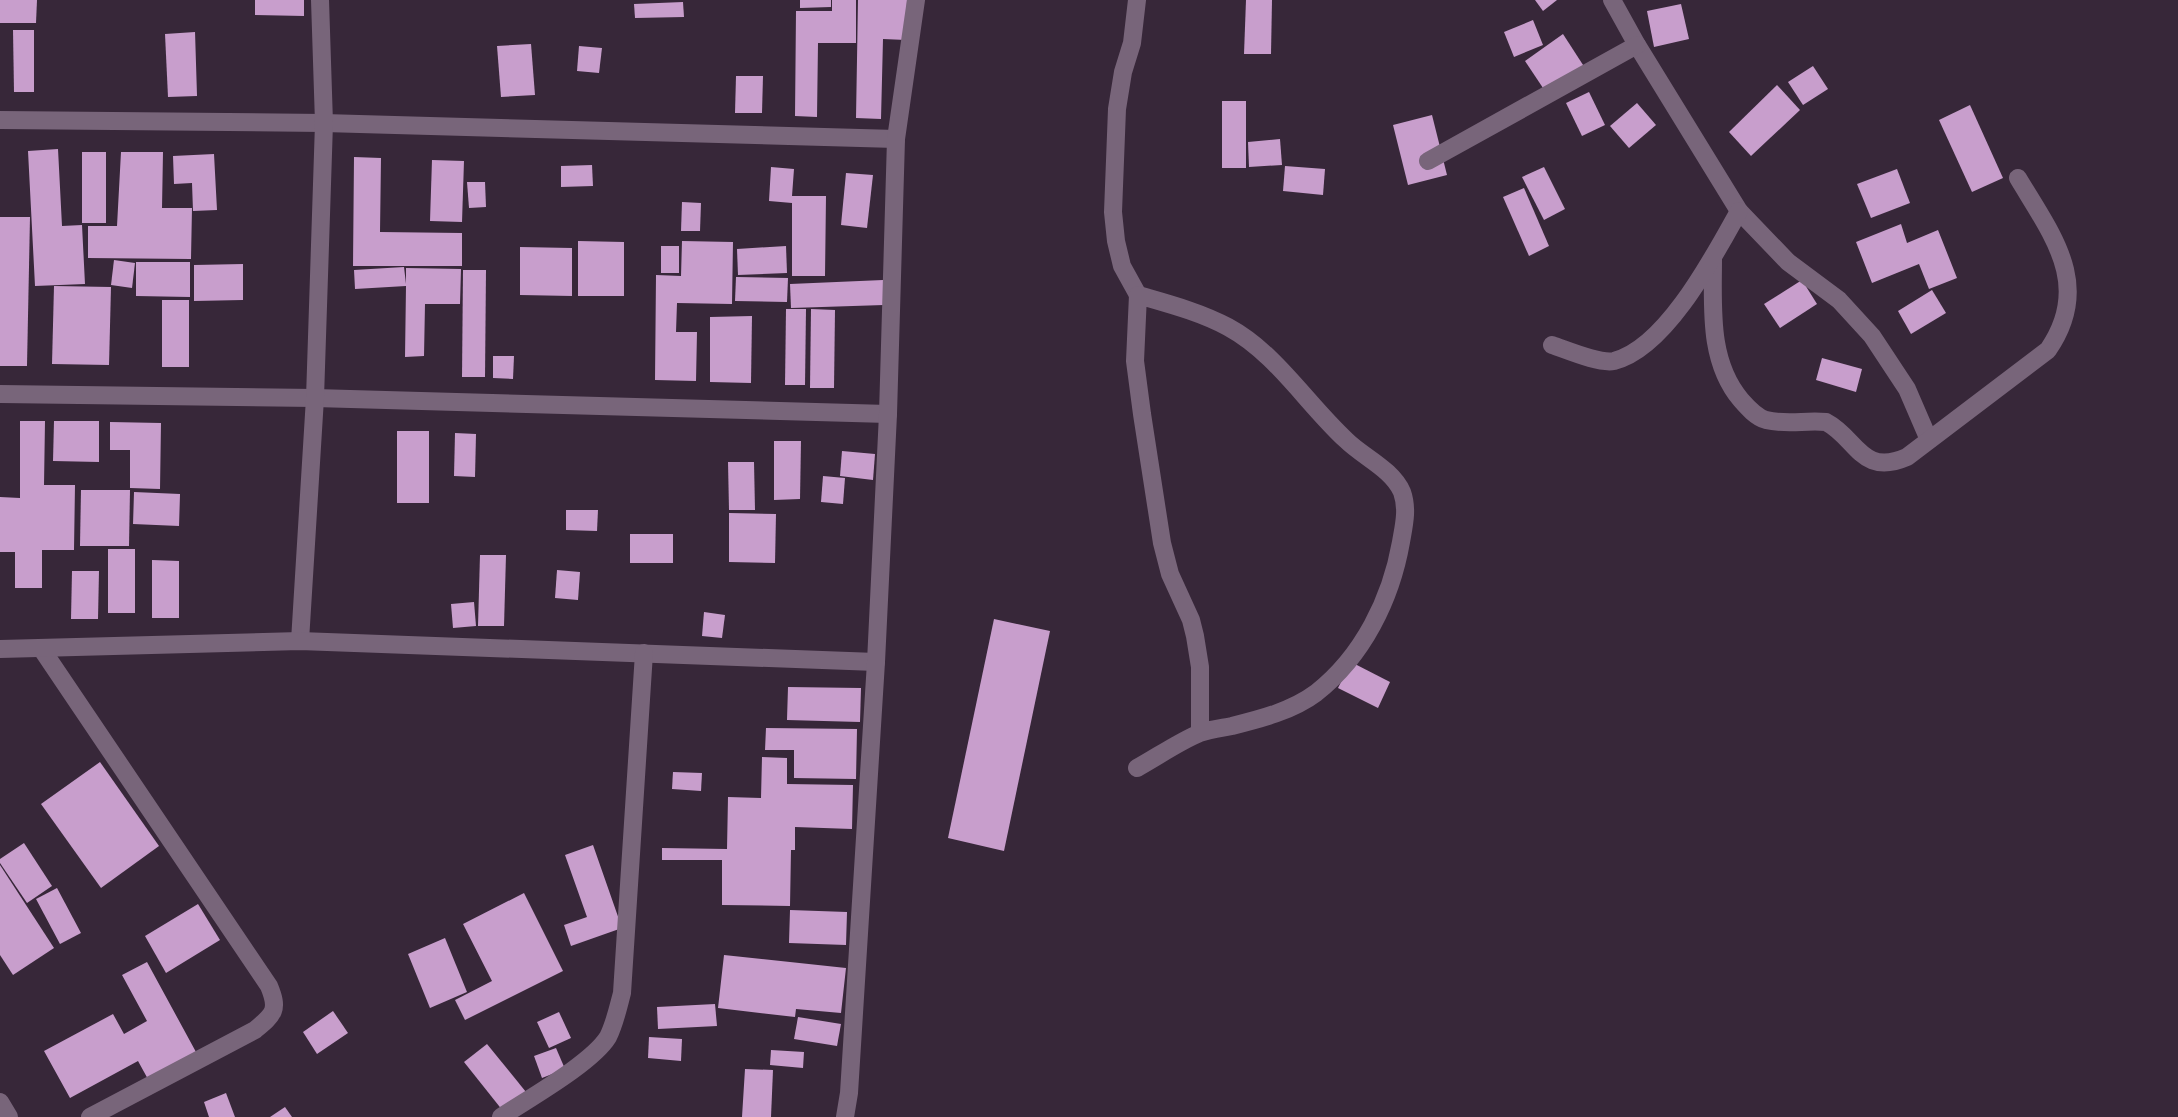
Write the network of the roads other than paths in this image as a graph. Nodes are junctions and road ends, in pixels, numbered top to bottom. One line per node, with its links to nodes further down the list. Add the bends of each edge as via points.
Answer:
1 (320, 0): 7 (street)
2 (916, 0): 8 (street)
3 (1137, 0): 13 (street, via 1117,109 1113,212 1122,266)
4 (1612, 0): 5 (street)
5 (1637, 45): 9 (street); 11 (street)
6 (0, 120): 7 (street)
7 (324, 123): 8 (street); 16 (street)
8 (896, 139): 17 (street)
9 (1428, 161)
10 (2018, 178): 18 (street, via 2058,246 2067,273 2066,317 2048,350)
11 (1739, 212): 12 (street); 18 (street, via 1788,262 1839,300 1872,336 1907,389)
12 (1713, 259): 14 (street, via 1675,313 1654,337 1631,354 1612,362); 18 (street, via 1717,350 1733,391 1749,409 1763,419 1781,423 1832,425 1867,458 1882,462 1907,457)
13 (1138, 295): 24 (street, via 1135,360 1142,414 1162,543 1195,636 1200,668); 24 (street, via 1209,317 1253,344 1335,430 1384,470 1402,492 1406,516 1393,581 1382,607 1358,648 1338,672 1315,693 1291,707 1258,720)
14 (1552, 345)
15 (0, 394): 16 (street)
16 (315, 398): 17 (street); 19 (street)
17 (888, 414): 23 (street)
18 (1929, 440)
19 (300, 641): 20 (street); 22 (street)
20 (41, 648): 21 (street); 28 (street, via 269,986 276,1002 272,1016 255,1030)
21 (0, 649)
22 (644, 653): 23 (street); 29 (street, via 622,993 616,1020 592,1056)
23 (876, 662): 30 (street)
24 (1200, 732): 25 (street)
25 (1137, 768)
26 (0, 1102): 27 (street)
27 (9, 1117)
28 (90, 1117)
29 (501, 1117)
30 (845, 1117)

